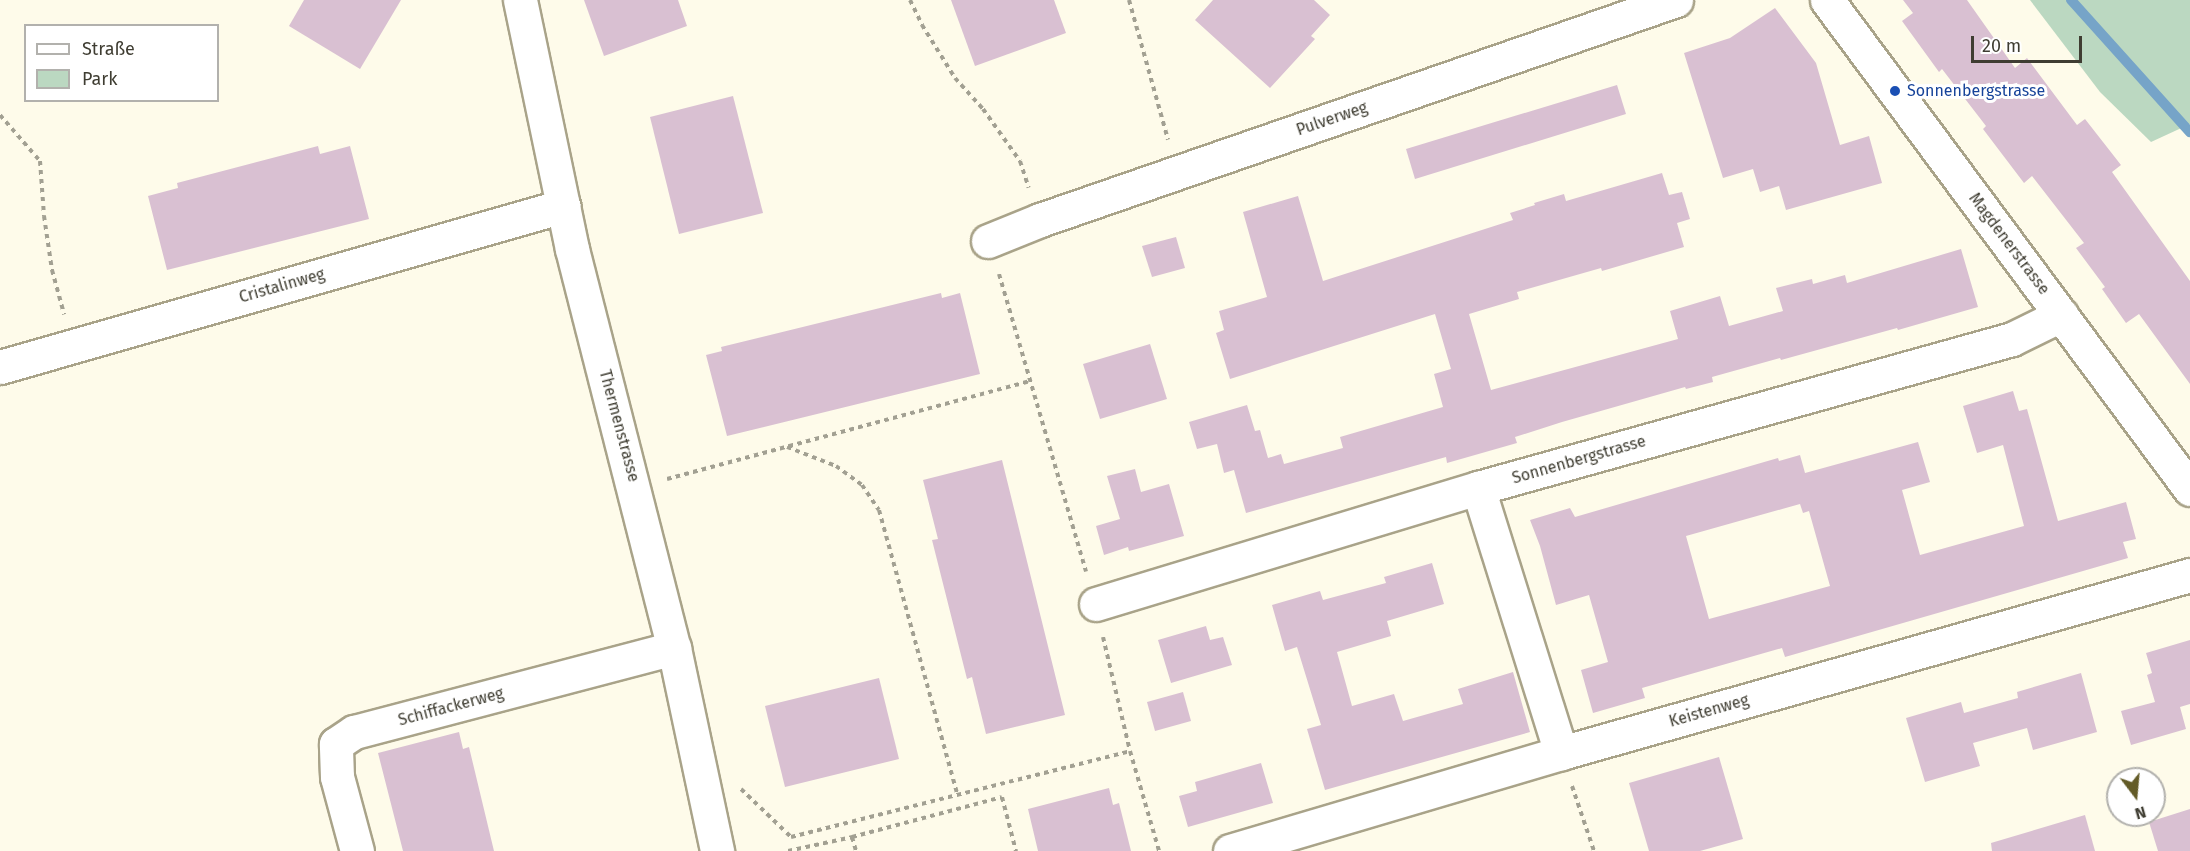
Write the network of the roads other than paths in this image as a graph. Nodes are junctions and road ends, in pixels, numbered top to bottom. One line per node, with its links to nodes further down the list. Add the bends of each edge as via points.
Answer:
1 (520, 0): 4 (street, Thermenstrasse)
2 (1676, 0): 5 (street, Pulverweg)
3 (1827, 0): 6 (street, Magdenerstrasse)
4 (563, 206): 7 (street, Cristalinweg); 12 (street, Thermenstrasse)
5 (988, 241)
6 (2061, 315): 8 (street, Sonnenbergstrasse, via 2012,339); 9 (street, Magdenerstrasse)
7 (0, 367)
8 (1478, 488): 11 (street, Sonnenbergstrasse); 13 (street)
9 (2190, 489)
10 (2190, 575): 13 (street, Keistenweg)
11 (1096, 604)
12 (674, 648): 14 (street, Schiffackerweg, via 354,732 336,744 337,777); 15 (street, Thermenstrasse)
13 (1561, 753): 16 (street, Keistenweg)
14 (357, 851)
15 (717, 851)
16 (1230, 851)

